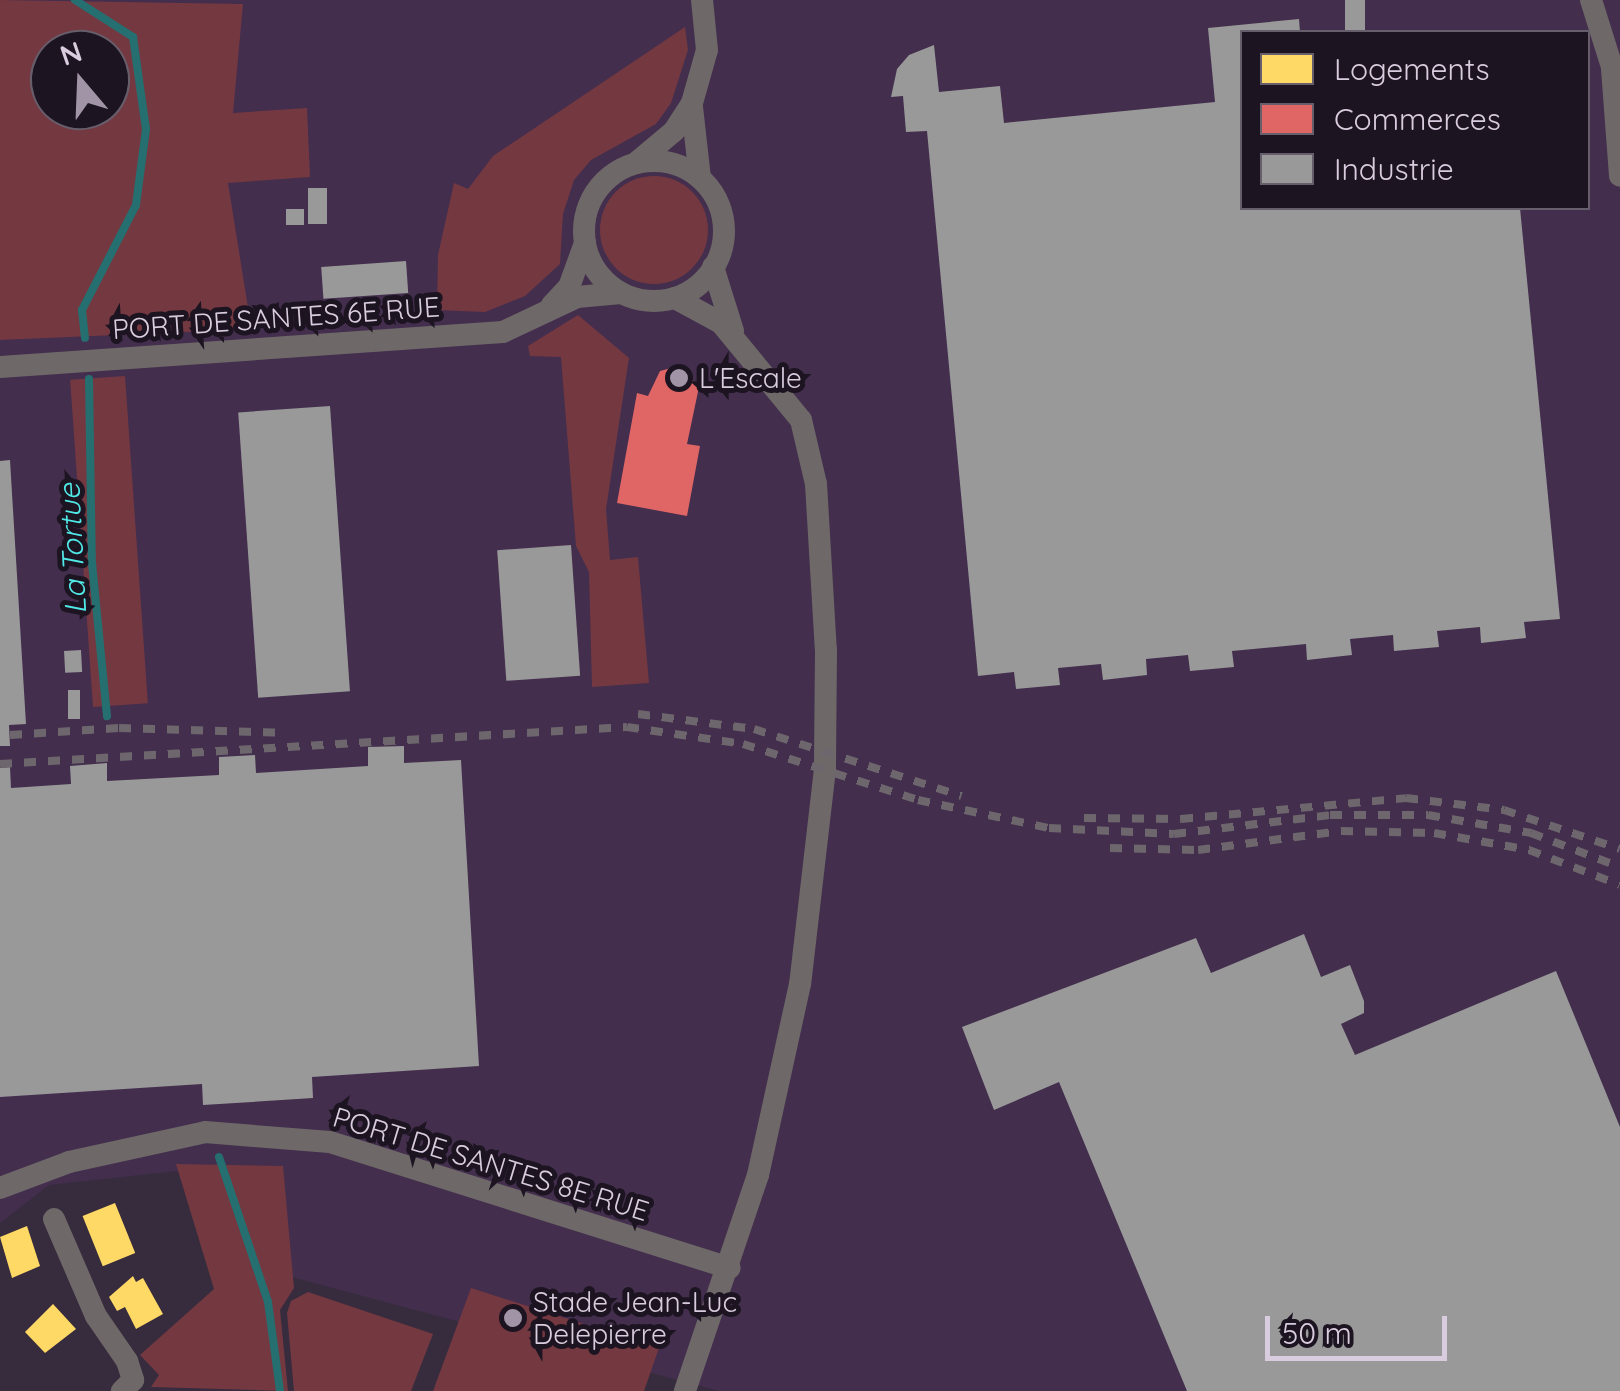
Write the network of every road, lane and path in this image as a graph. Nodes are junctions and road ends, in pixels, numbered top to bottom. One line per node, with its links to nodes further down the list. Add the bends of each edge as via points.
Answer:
1 (702, 0): 5 (street, via 707,50)
2 (1591, 0): 3 (street)
3 (1612, 70): 4 (street); 7 (street)
4 (1620, 92)
5 (692, 103): 6 (street, via 674,131); 8 (street)
6 (636, 163): 8 (street, via 670,162); 9 (street, via 594,193 584,217)
7 (1620, 176)
8 (700, 178): 10 (street, via 724,224)
9 (584, 243): 11 (street, via 594,269); 13 (street, PORT DE SANTES 6E RUE, via 570,286)
10 (714, 267): 12 (street); 14 (street)
11 (622, 293): 12 (street, via 648,301); 13 (street, PORT DE SANTES 6E RUE, via 589,294)
12 (675, 298): 14 (street, via 702,308)
13 (550, 307): 15 (street, PORT DE SANTES 6E RUE, via 503,332)
14 (740, 343): 18 (street, via 807,434 819,512 826,698 805,955 768,1137)
15 (0, 367)
16 (0, 1188): 18 (street, PORT DE SANTES 8E RUE, via 69,1162 205,1132 330,1142)
17 (54, 1219): 19 (street, via 96,1316 127,1361 133,1380)
18 (730, 1268): 20 (street)
19 (122, 1391)
20 (685, 1391)

